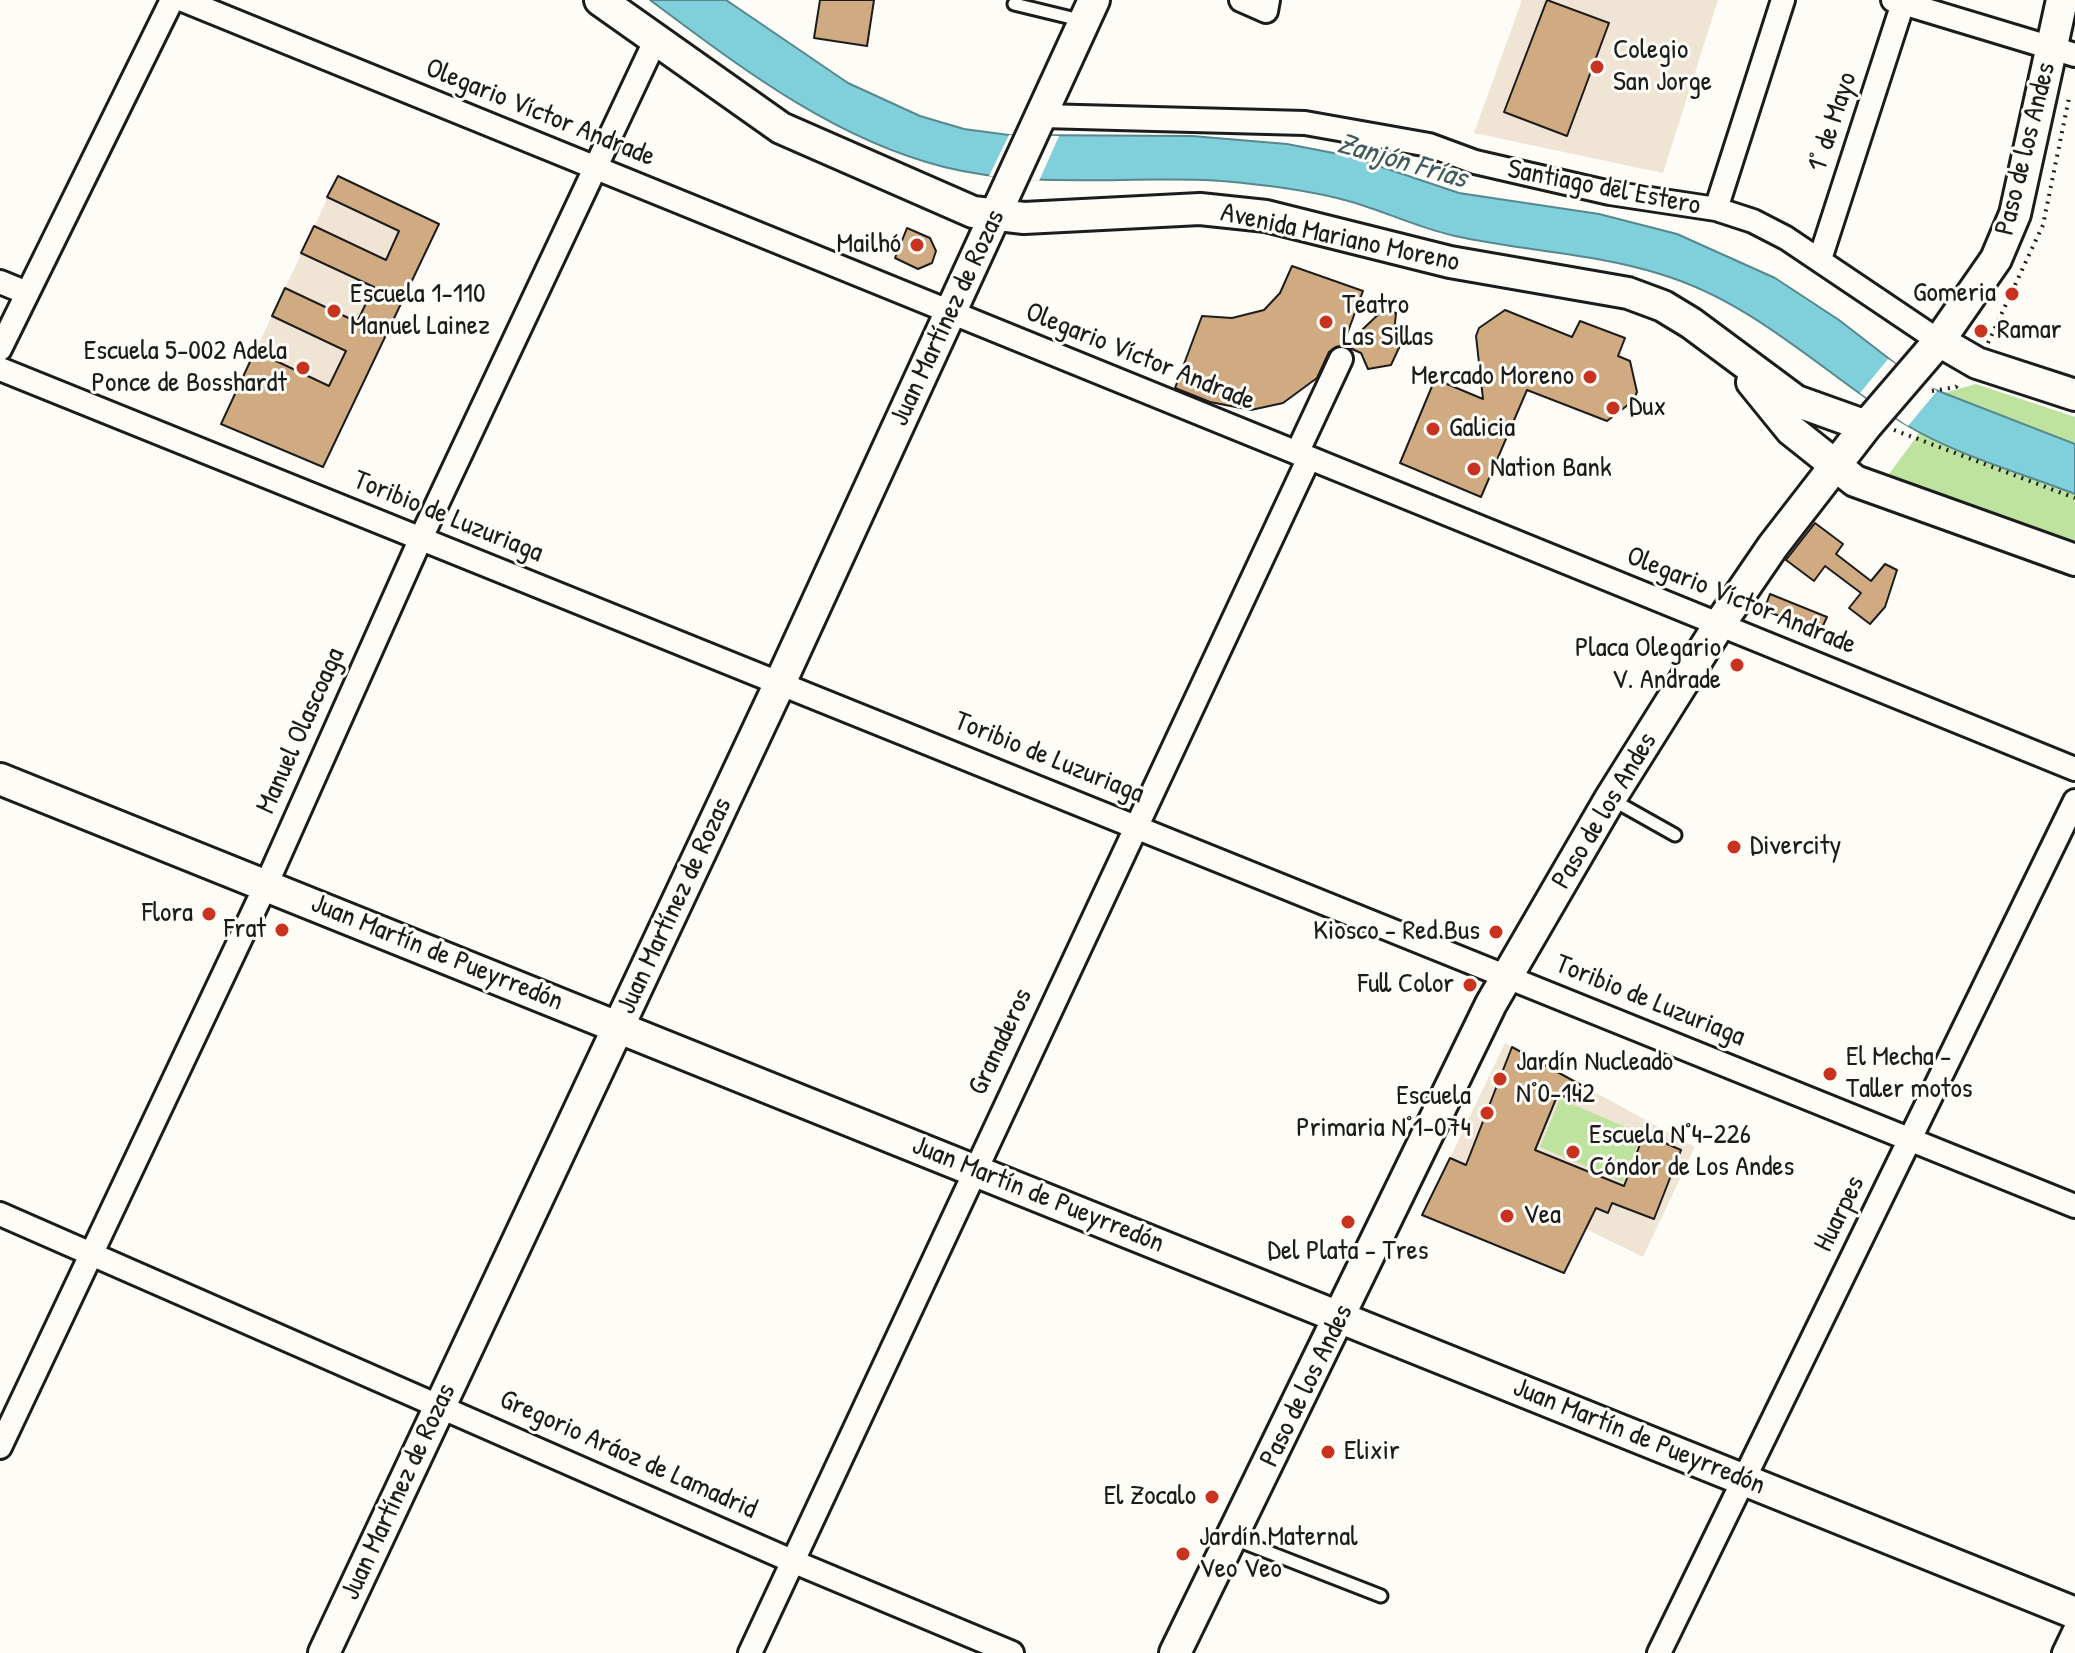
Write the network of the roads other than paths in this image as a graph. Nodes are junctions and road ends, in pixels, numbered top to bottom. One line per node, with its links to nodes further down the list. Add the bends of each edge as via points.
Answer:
1 (172, 0): 19 (street)
2 (183, 0): 14 (street, Olegario Víctor Andrade)
3 (600, 0): 11 (street, Avenida Mariano Moreno)
4 (1241, 0): 5 (street, via 1266,11)
5 (1268, 0)
6 (1783, 0): 15 (street)
7 (2062, 0): 12 (street, Paso de los Andes)
8 (1898, 2): 12 (street); 17 (street, 1° de Mayo)
9 (1014, 4): 10 (lane)
10 (1090, 10): 13 (street, Juan Martínez de Rozas)
11 (656, 39): 14 (street, Manuel Olascoaga); 16 (street, Avenida Mariano Moreno, via 751,110 802,140)
12 (2063, 52): 21 (street, Paso de los Andes, via 2005,242)
13 (1028, 148): 15 (street, Santiago del Estero, via 1305,123 1429,145 1475,162 1610,193); 16 (street, Juan Martínez de Rozas)
14 (597, 168): 20 (street, Olegario Víctor Andrade); 32 (street, Manuel Olascoaga)
15 (1716, 209): 17 (street, Santiago del Estero, via 1753,221)
16 (994, 216): 20 (street, Juan Martínez de Rozas); 23 (street, Avenida Mariano Moreno, via 1176,209 1266,216 1450,262 1628,293 1675,313)
17 (1820, 259): 21 (street, Santiago del Estero)
18 (0, 282): 19 (street)
19 (27, 293): 22 (street)
20 (951, 312): 29 (street, Olegario Víctor Andrade); 35 (street, Juan Martínez de Rozas)
21 (1939, 341): 26 (street, Santiago del Estero, via 1977,363); 27 (street, Paso de los Andes, via 1909,376)
22 (0, 349)
23 (1733, 357): 27 (street, Avenida Mariano Moreno, via 1796,401); 28 (street, Avenida Mariano Moreno)
24 (1341, 359): 29 (street, Granaderos)
25 (0, 369): 32 (street, Toribio de Luzuriaga)
26 (2075, 395)
27 (1881, 422): 30 (street, Paso de los Andes)
28 (1791, 430): 30 (street, Avenida Mariano Moreno); 31 (street, via 1802,466)
29 (1303, 456): 34 (street, Olegario Víctor Andrade); 40 (street, Granaderos)
30 (1833, 467): 31 (street, Paso de los Andes); 33 (street, Avenida Mariano Moreno, via 1869,489)
31 (1796, 516): 34 (street, Paso de los Andes)
32 (421, 538): 35 (street, Toribio de Luzuriaga); 42 (street, Manuel Olascoaga)
33 (2075, 560)
34 (1719, 625): 36 (street, Olegario Víctor Andrade); 38 (street, Paso de los Andes)
35 (780, 683): 40 (street, Toribio de Luzuriaga); 44 (street, Juan Martínez de Rozas)
36 (2075, 769)
37 (0, 779): 42 (street, Juan Martín de Pueyrredón)
38 (1610, 799): 41 (lane); 43 (street, Paso de los Andes)
39 (2075, 801): 45 (street, Huarpes)
40 (1136, 826): 43 (street, Toribio de Luzuriaga); 46 (street, Granaderos)
41 (1675, 835)
42 (266, 885): 44 (street, Juan Martín de Pueyrredón); 49 (street, Manuel Olascoaga)
43 (1506, 976): 45 (street, Toribio de Luzuriaga); 50 (street, Paso de los Andes)
44 (619, 1026): 46 (street, Juan Martín de Pueyrredón); 51 (street, Juan Martínez de Rozas)
45 (1909, 1139): 47 (street, Toribio de Luzuriaga); 53 (street, Huarpes)
46 (974, 1170): 50 (street, Juan Martín de Pueyrredón); 55 (street, Granaderos)
47 (2075, 1206)
48 (0, 1214): 49 (street, Gregorio Aráoz de Lamadrid)
49 (90, 1252): 51 (street, Gregorio Aráoz de Lamadrid); 52 (street, Manuel Olascoaga)
50 (1341, 1317): 53 (street, Juan Martín de Pueyrredón); 54 (street, Paso de los Andes)
51 (439, 1404): 55 (street, Gregorio Aráoz de Lamadrid); 59 (street, Juan Martínez de Rozas)
52 (0, 1447)
53 (1744, 1480): 57 (street, Juan Martín de Pueyrredón); 63 (street, Huarpes)
54 (1231, 1538): 56 (lane); 62 (street, Paso de los Andes)
55 (792, 1561): 60 (street, Granaderos); 61 (street, Gregorio Aráoz de Lamadrid)
56 (1381, 1596)
57 (2075, 1613)
58 (2075, 1630): 64 (street)
59 (324, 1653)
60 (750, 1653)
61 (1012, 1653)
62 (1175, 1653)
63 (1659, 1653)
64 (2064, 1653)

